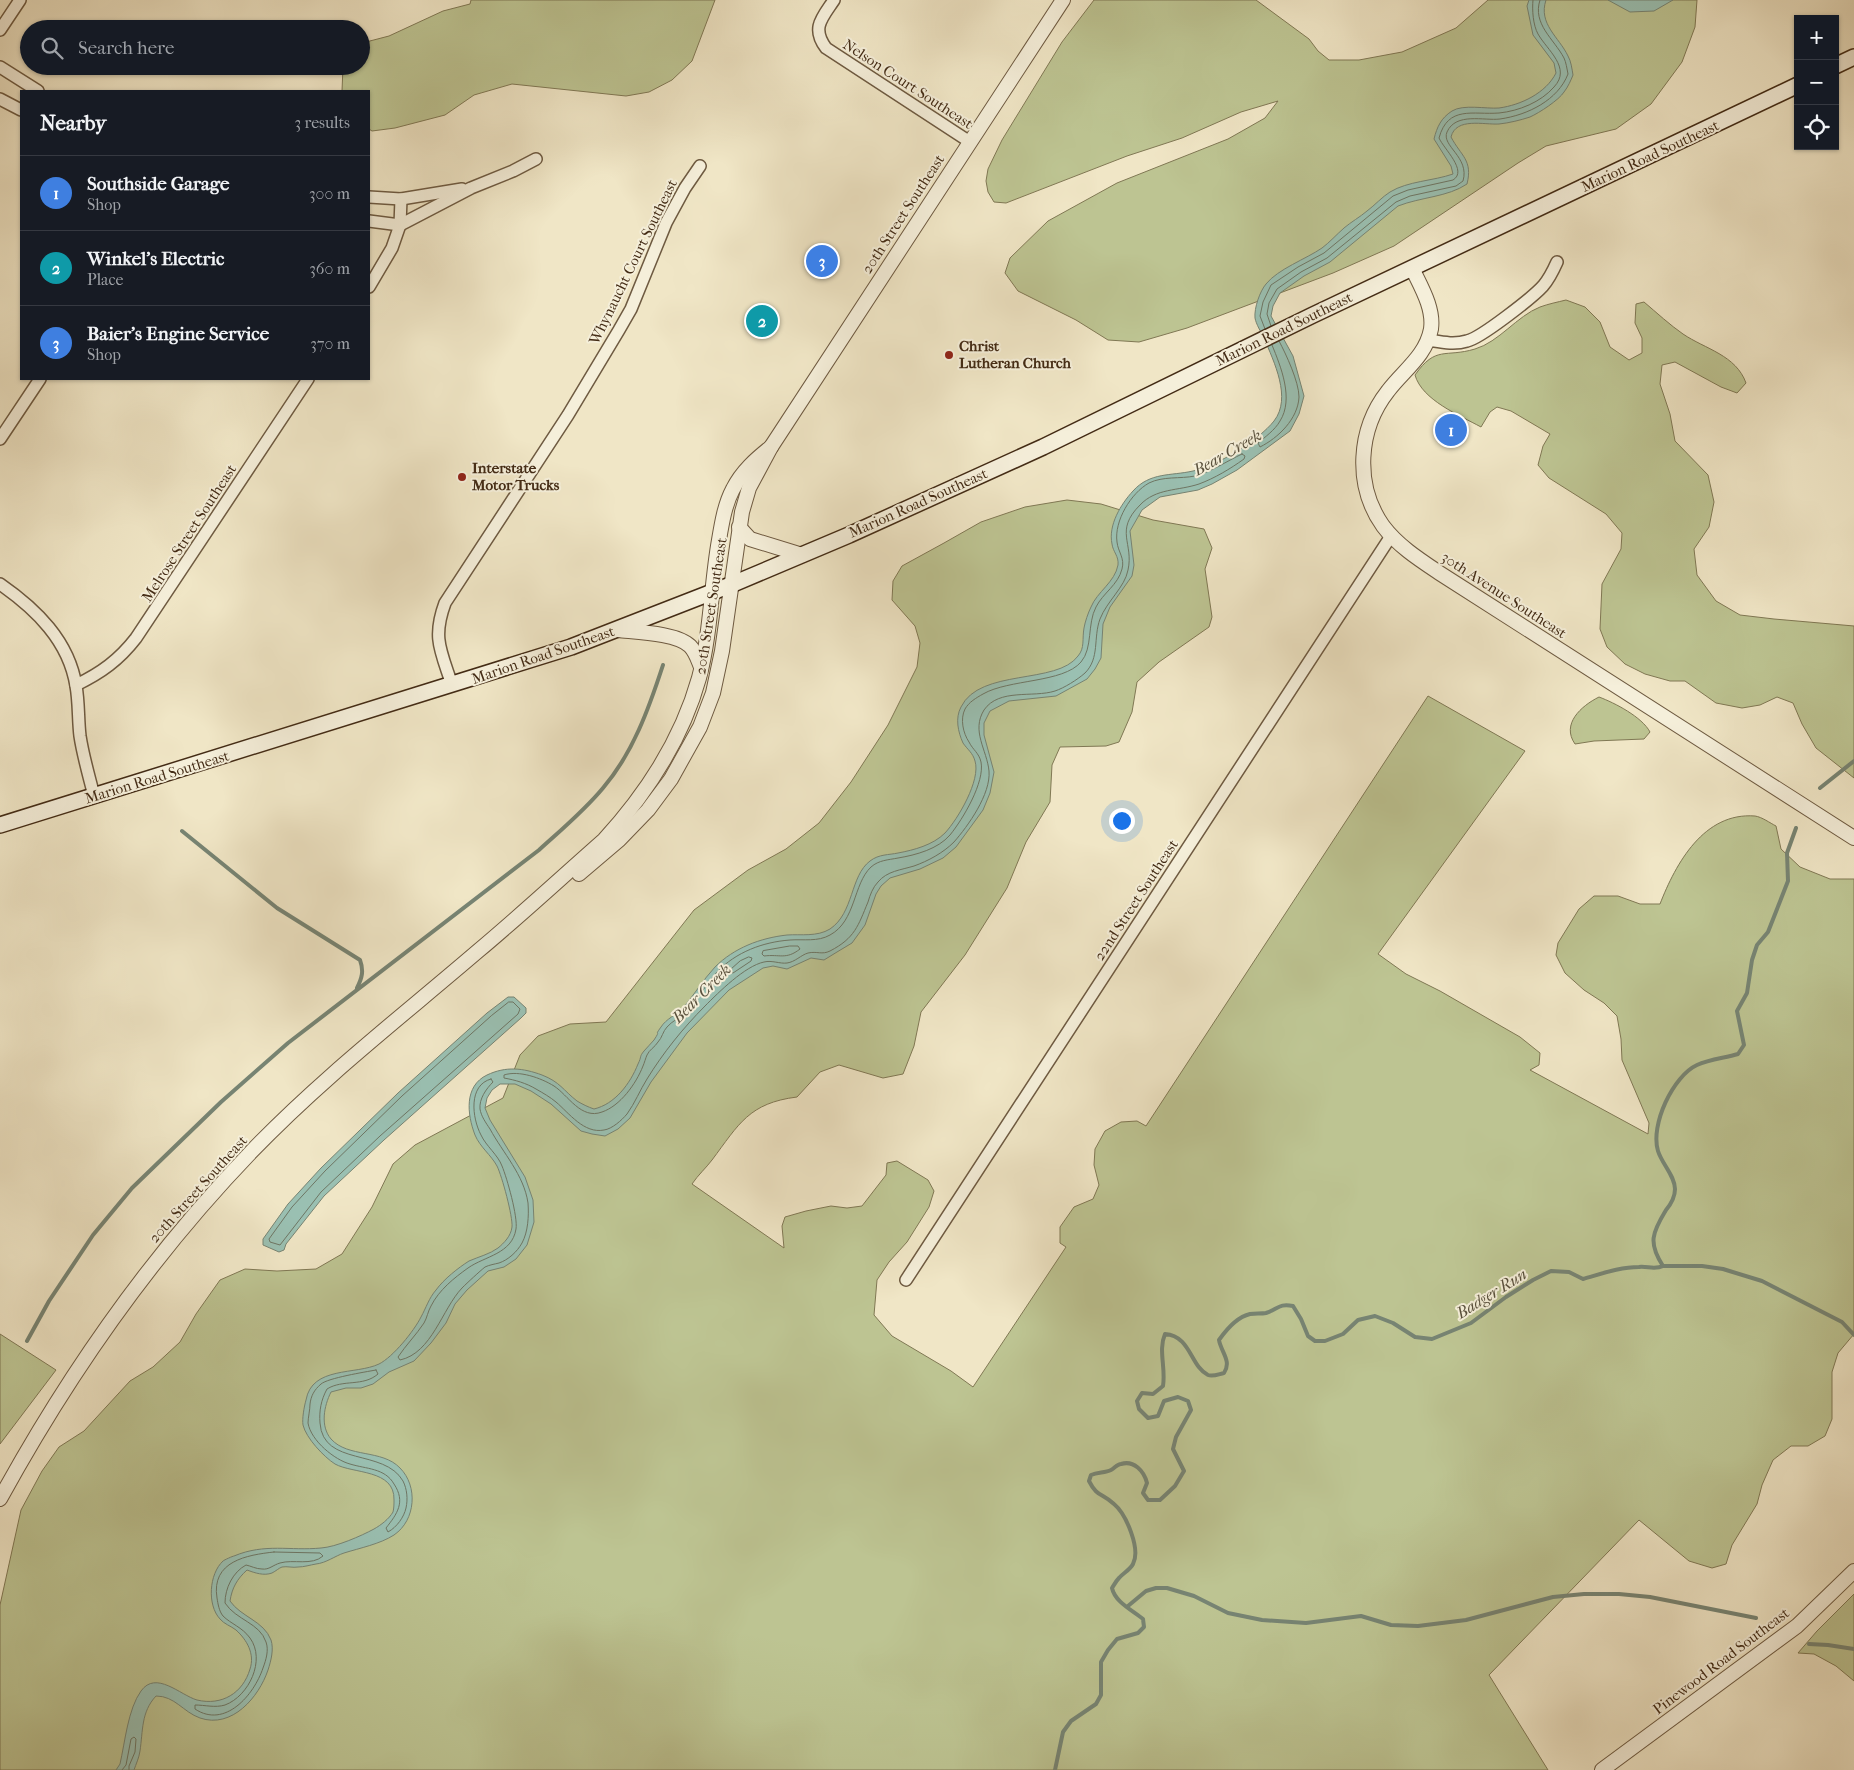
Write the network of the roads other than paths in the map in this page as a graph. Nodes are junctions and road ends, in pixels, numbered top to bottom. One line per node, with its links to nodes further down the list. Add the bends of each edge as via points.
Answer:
1 (20, 0): 4 (street)
2 (834, 0): 12 (street, Nelson Court Southeast, via 818,31 826,48)
3 (1063, 0): 12 (street, 20th Street Southeast)
4 (0, 30)
5 (1854, 57): 6 (main road)
6 (1839, 64)
7 (0, 67): 9 (street)
8 (1794, 87): 21 (main road, Marion Road Southeast)
9 (36, 90)
10 (0, 99): 11 (street)
11 (20, 109)
12 (970, 142): 27 (street, 20th Street Southeast)
13 (536, 159): 15 (street)
14 (700, 166): 37 (street, Whynaucht Court Southeast, via 666,223 631,309 619,330 446,603 438,635)
15 (471, 188): 17 (street); 19 (street)
16 (370, 197): 17 (street)
17 (401, 199): 19 (street)
18 (370, 221): 19 (street)
19 (400, 225): 22 (street, via 392,248)
20 (1557, 262): 23 (street, via 1537,292 1480,335 1460,343)
21 (1412, 268): 23 (street, 30th Avenue Southeast, via 1430,309 1432,320); 30 (main road, Marion Road Southeast, via 1042,447)
22 (370, 285)
23 (1428, 340): 29 (street, 30th Avenue Southeast, via 1416,361 1380,401 1366,436 1363,462 1366,489 1376,514)
24 (39, 380): 26 (street)
25 (307, 380): 36 (street, Melrose Street Southeast, via 128,650 107,669)
26 (0, 439)
27 (771, 447): 28 (street, 20th Street Southeast, via 749,488); 33 (street, 20th Street Southeast, via 740,476 728,501)
28 (739, 527): 30 (street, via 750,539); 32 (street, 20th Street Southeast)
29 (1391, 536): 40 (street, 30th Avenue Southeast, via 1441,574); 42 (street, 22nd Street Southeast)
30 (802, 555): 32 (main road, Marion Road Southeast)
31 (0, 584): 36 (street, via 46,622 58,638)
32 (733, 584): 33 (main road, Marion Road Southeast); 41 (street, 20th Street Southeast, via 721,658 707,710 660,796 602,855)
33 (711, 592): 34 (main road, Marion Road Southeast); 35 (street, 20th Street Southeast)
34 (618, 630): 35 (street, via 686,643); 37 (main road, Marion Road Southeast)
35 (701, 667): 41 (street, 20th Street Southeast, via 680,730 658,770 629,811 604,840)
36 (76, 685): 38 (street, via 80,735)
37 (452, 685): 38 (main road, Marion Road Southeast)
38 (94, 796): 39 (main road, Marion Road Southeast)
39 (0, 825)
40 (1854, 838)
41 (479, 951): 43 (street, 20th Street Southeast, via 313,1091 197,1210 96,1341)
42 (906, 1280)
43 (0, 1499)
44 (1854, 1571): 45 (street, Pinewood Road Southeast, via 1797,1626)
45 (1602, 1770)

